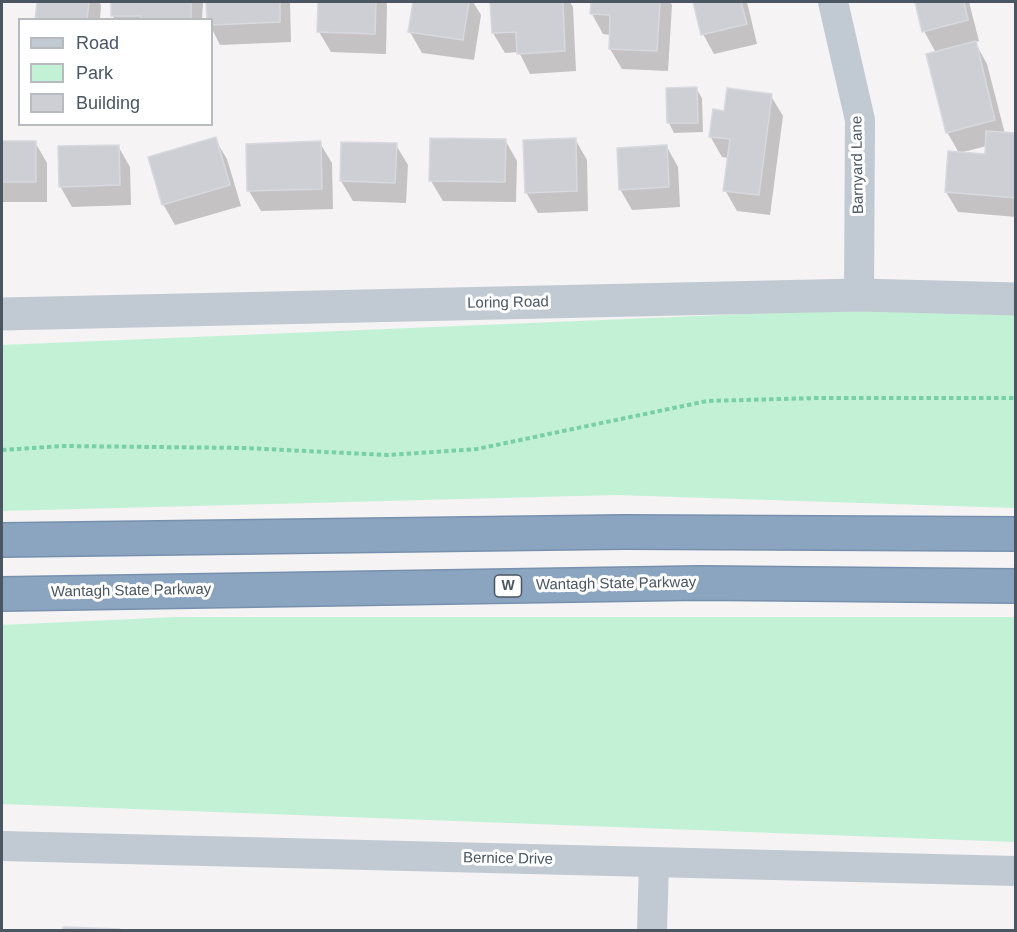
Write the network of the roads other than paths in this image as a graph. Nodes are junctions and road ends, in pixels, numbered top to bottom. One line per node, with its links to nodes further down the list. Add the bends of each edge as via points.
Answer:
1 (833, 2): 2 (street, Barnyard Lane, via 860,120)
2 (859, 295): 3 (street, Loring Road); 4 (street, Loring Road)
3 (1016, 299)
4 (2, 314)
5 (1016, 534): 6 (highway, via 625,532)
6 (2, 540)
7 (1016, 586): 8 (highway, Wantagh State Parkway / W, via 700,583)
8 (2, 594)
9 (2, 846): 10 (street, Bernice Drive)
10 (654, 863): 11 (street, Bernice Drive); 12 (street)
11 (1016, 872)
12 (652, 930)

